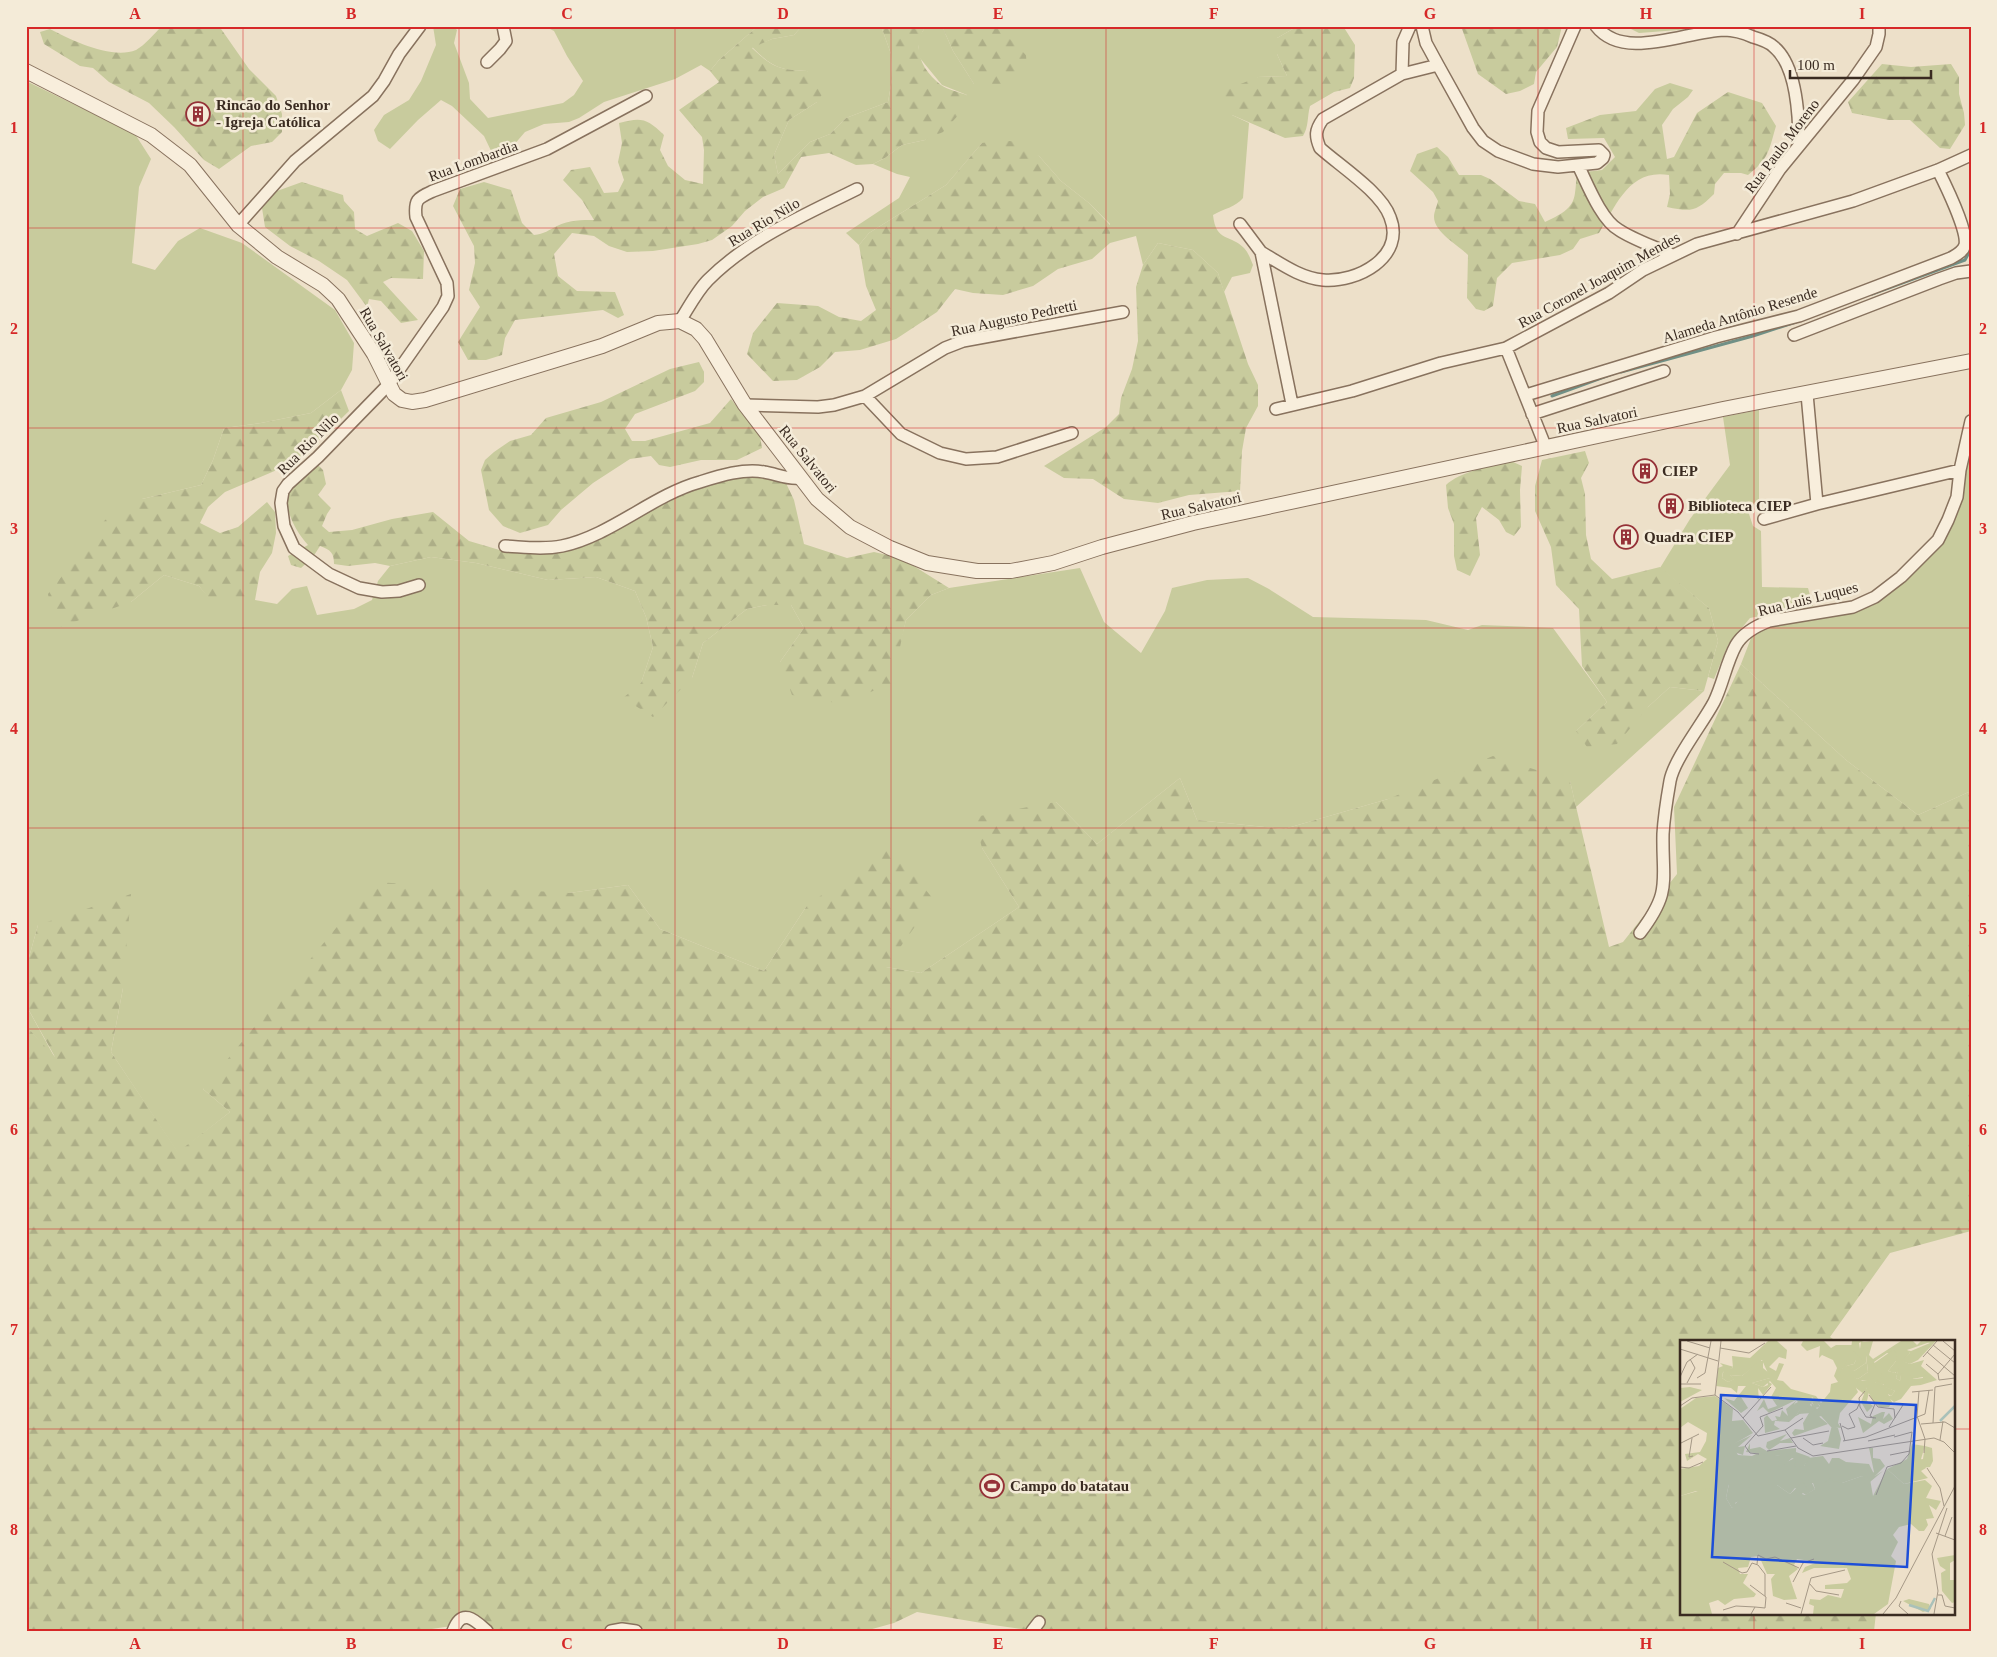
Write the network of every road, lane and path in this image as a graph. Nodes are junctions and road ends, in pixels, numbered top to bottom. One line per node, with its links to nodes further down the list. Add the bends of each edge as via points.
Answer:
1 (420, 26): 19 (street, via 373,96 295,161)
2 (503, 26): 8 (street, via 506,41)
3 (1410, 26): 11 (street, via 1403,42)
4 (1422, 26): 9 (street, via 1426,43)
5 (1575, 26): 15 (street, via 1538,111 1537,132 1546,148 1558,152 1599,150 1604,155 1596,163)
6 (1596, 26): 13 (street, via 1614,41 1629,44 1725,30 1743,33 1774,46 1791,74)
7 (1879, 26): 13 (street, Rua Paulo Moreno, via 1876,47)
8 (487, 62)
9 (1438, 65): 11 (street); 15 (street, via 1472,128 1483,141 1498,151 1533,164)
10 (26, 71): 19 (street, Rua Salvatori, via 151,136 190,165)
11 (1402, 74): 21 (street, via 1323,119 1317,127 1316,138 1320,148 1374,193 1390,216 1394,233 1390,250 1379,264 1351,276 1323,280 1299,274)
12 (646, 96): 30 (street, Rua Lombardia, via 547,149 419,198 415,205 416,217 447,283 448,296)
13 (1799, 145): 20 (street, Rua Paulo Moreno)
14 (1971, 154): 16 (street, Rua Coronel Joaquim Mendes)
15 (1578, 165): 22 (street, via 1598,205 1618,230)
16 (1938, 170): 20 (street, Rua Coronel Joaquim Mendes, via 1853,201); 32 (street, Alameda Antônio Resende, via 1965,238 1961,251 1951,258 1799,316 1716,337)
17 (857, 189): 25 (street, Rua Rio Nilo, via 783,226 740,252 707,281)
18 (1240, 224): 21 (street)
19 (238, 225): 30 (street, Rua Salvatori, via 277,258 323,285 338,299 374,354)
20 (1737, 234): 22 (street, Rua Coronel Joaquim Mendes, via 1697,244)
21 (1261, 252): 34 (street)
22 (1672, 255): 27 (street, Rua Coronel Joaquim Mendes)
23 (1971, 271): 26 (street, via 1956,273)
24 (1123, 312): 33 (street, Rua Augusto Pedretti, via 963,341 945,348)
25 (680, 321): 30 (street, Rua Salvatori, via 658,323 602,346 425,400 402,400); 35 (street, Rua Salvatori, via 696,329 705,339)
26 (1794, 335)
27 (1506, 348): 32 (street); 34 (street, Rua Coronel Joaquim Mendes, via 1441,363 1352,391)
28 (1971, 361): 31 (street, Rua Salvatori)
29 (1664, 372): 37 (street)
30 (389, 384): 46 (street, Rua Rio Nilo, via 288,484 280,502 284,526 294,548 329,574 359,588 382,592)
31 (1807, 394): 40 (street, Rua Salvatori); 43 (street)
32 (1526, 395): 37 (street)
33 (865, 396): 35 (street, Rua Augusto Pedretti, via 818,407); 39 (street, via 901,434 940,453 966,459 997,457)
34 (1292, 404): 36 (street, Rua Coronel Joaquim Mendes)
35 (745, 405): 42 (street, Rua Salvatori)
36 (1276, 409)
37 (1532, 414): 40 (street)
38 (1971, 421): 41 (street, Rua Luis Luques)
39 (1072, 433)
40 (1546, 448): 42 (street, Rua Salvatori, via 1193,523 1053,563 1011,571 977,572 928,563 890,548 850,526 817,499)
41 (1960, 470): 43 (street); 47 (street, Rua Luis Luques, via 1957,498 1938,540 1901,577 1875,597 1853,607 1762,623 1736,645 1715,700 1670,778 1663,833 1664,884 1660,901)
42 (801, 478): 45 (street, via 763,472 736,473 698,482 586,538 562,546 542,549)
43 (1817, 504): 44 (street)
44 (1764, 519)
45 (505, 546)
46 (419, 585)
47 (1640, 933)
48 (453, 1631): 49 (street, via 463,1618 468,1617)
49 (487, 1631)
50 (611, 1631): 51 (street)
51 (636, 1631)

